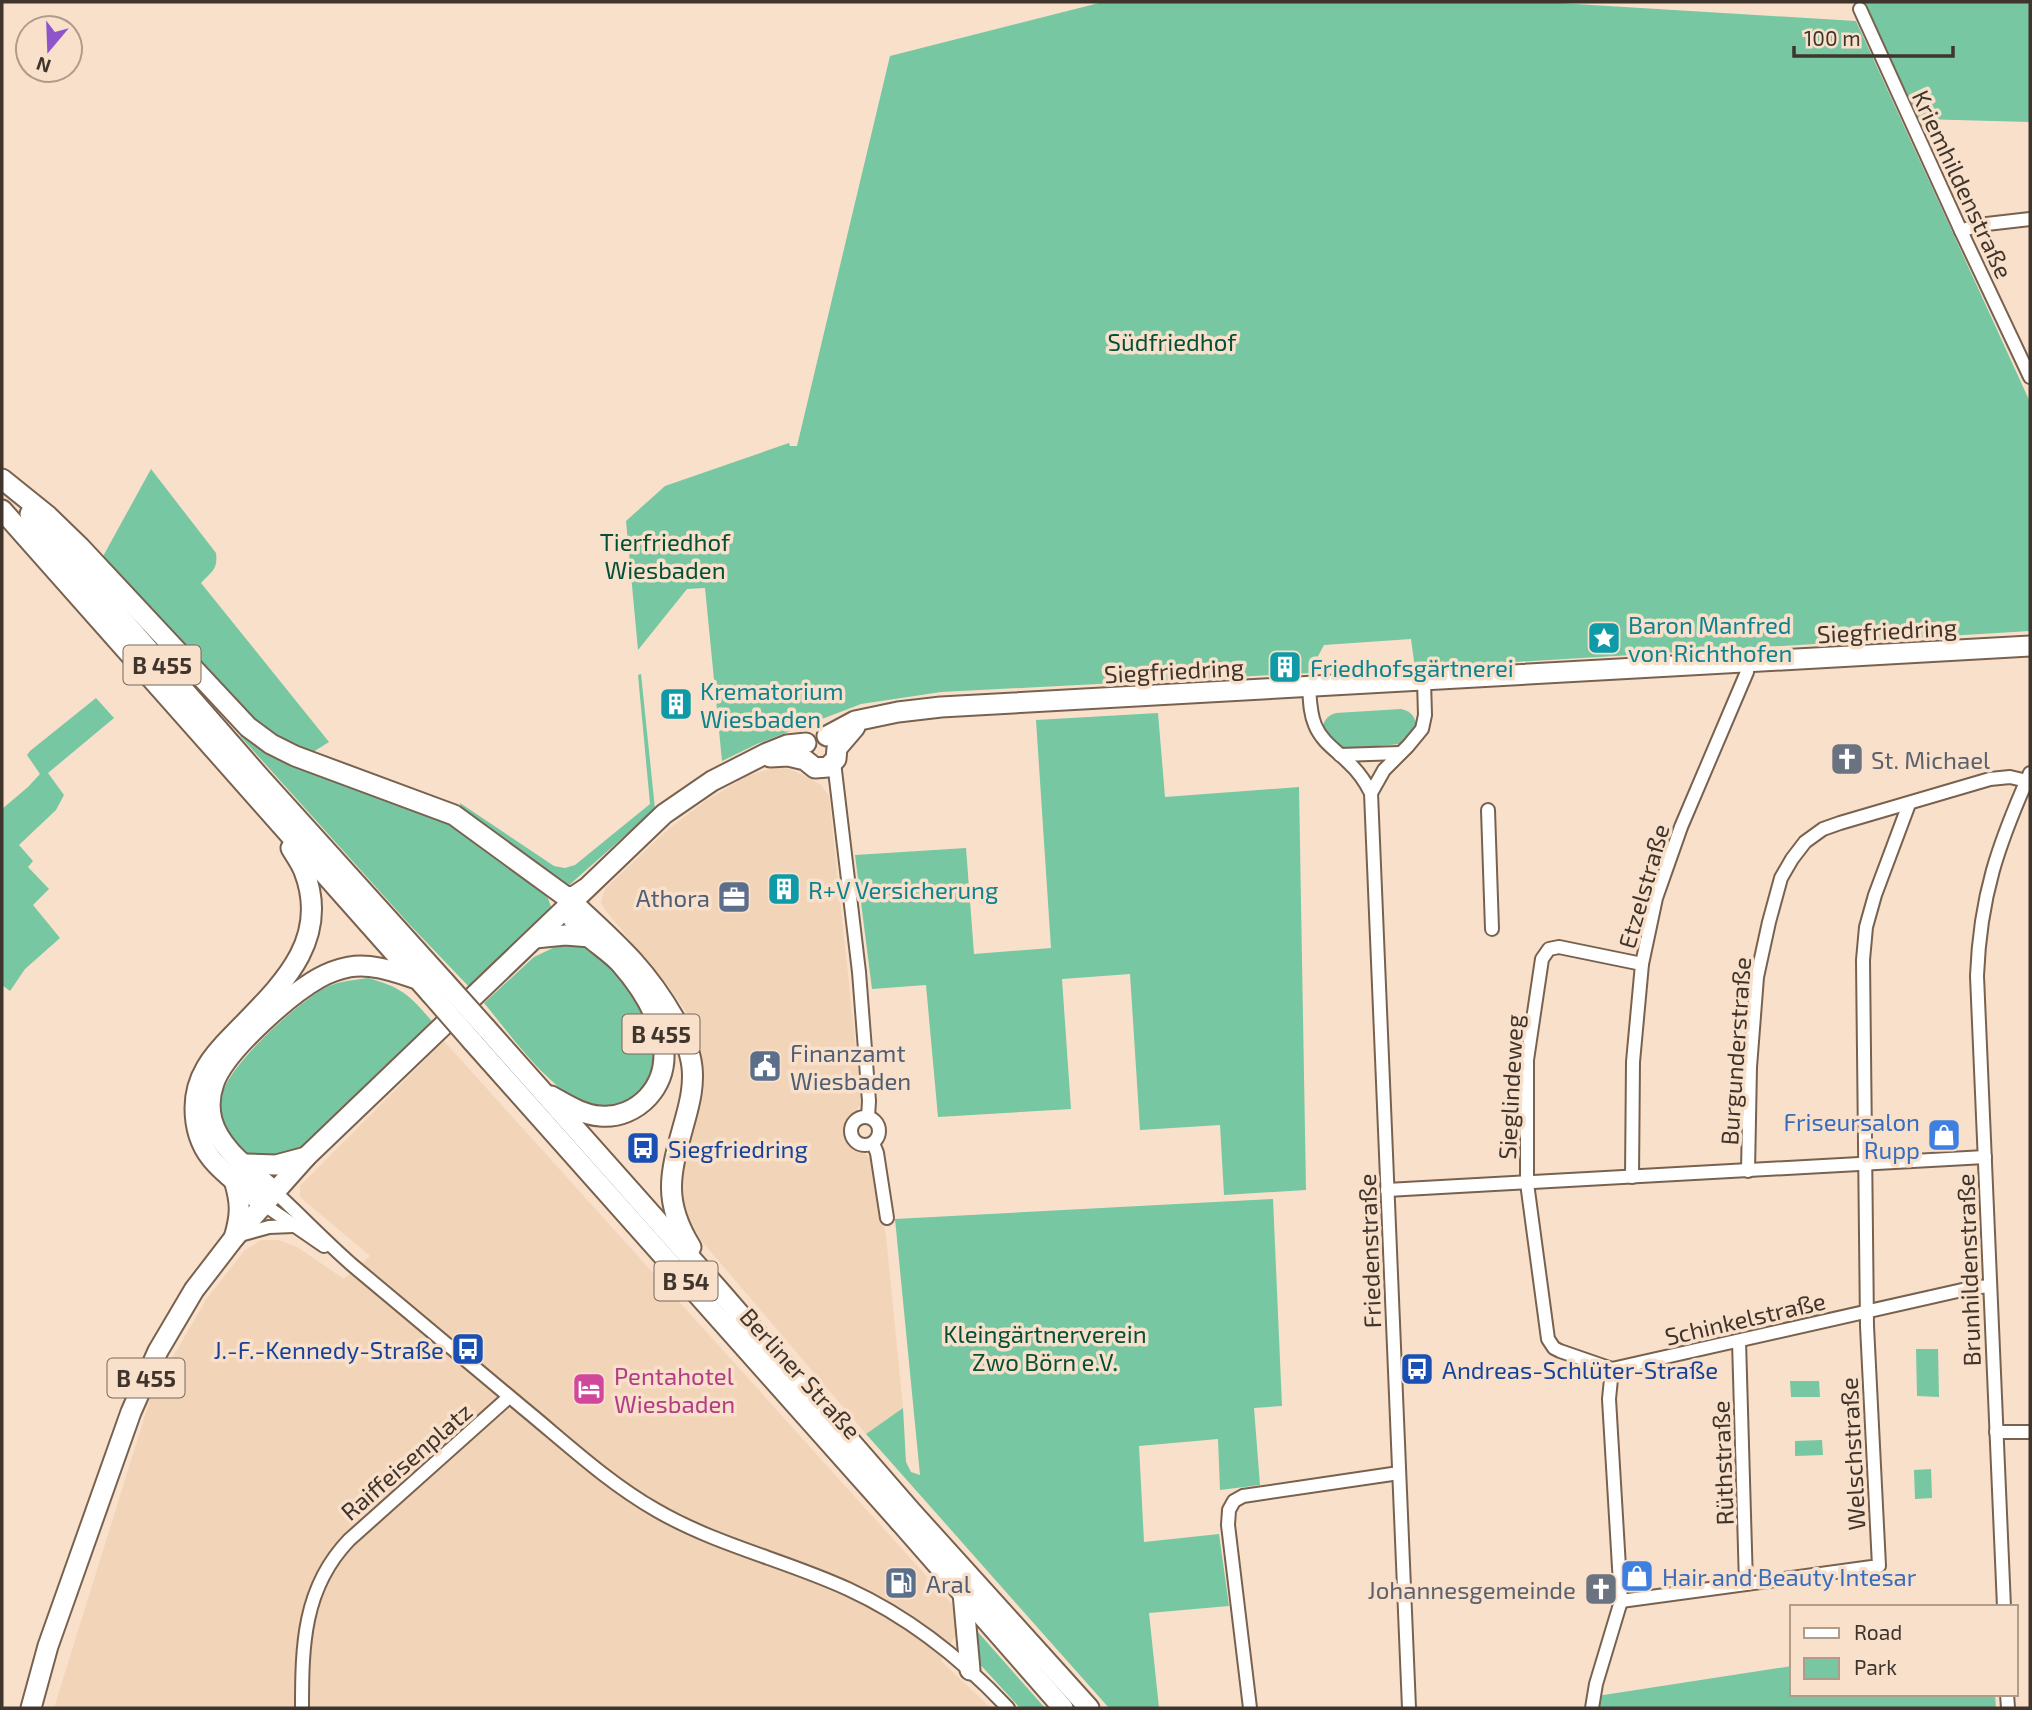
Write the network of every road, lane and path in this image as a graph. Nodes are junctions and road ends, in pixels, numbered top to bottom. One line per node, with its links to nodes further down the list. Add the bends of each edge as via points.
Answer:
1 (1860, 9): 3 (street, Kriemhildenstraße)
2 (2030, 219): 3 (street)
3 (1961, 231): 4 (street, Kriemhildenstraße)
4 (2030, 377)
5 (2, 480): 19 (main road, via 80,547 259,736 295,757 454,815 565,896); 24 (main road, B 455, via 258,775)
6 (2, 510): 18 (main road, B 455)
7 (2030, 646): 8 (main road, Siegfriedring)
8 (1748, 662): 9 (main road, Siegfriedring); 23 (street, Etzelstraße, via 1660,886)
9 (1424, 681): 10 (main road, Siegfriedring); 12 (street, via 1422,729)
10 (1309, 687): 11 (main road, Siegfriedring, via 898,712 845,725); 13 (street, via 1316,728)
11 (821, 753): 19 (main road, Siegfriedring / B 455, via 779,747 712,781 669,811); 27 (street, via 839,800 859,972)
12 (1400, 753): 13 (street); 15 (street)
13 (1340, 755): 15 (street)
14 (2028, 777): 16 (street, Burgunderstraße, via 1990,779); 30 (street, Brunhildenstraße, via 1991,872 1979,936)
15 (1371, 793): 36 (street, Friedenstraße)
16 (1909, 804): 31 (street, Welschstraße, via 1866,928); 32 (street, Burgunderstraße, via 1823,829 1805,842 1781,878 1757,977)
17 (1488, 810): 20 (street)
18 (276, 819): 24 (main road); 33 (main road, B 455, via 304,871 311,903 308,933 295,966 279,988 206,1066 195,1100 196,1125 204,1147 219,1166)
19 (579, 896): 21 (main road, via 570,912); 22 (main road, Siegfriedring / B 455); 43 (main road, via 649,978 688,1047 691,1096 673,1164 671,1195 683,1234)
20 (1493, 929)
21 (591, 937): 22 (main road); 26 (main road, B 455, via 620,963 649,1003 662,1040 660,1077 646,1099 617,1115 587,1113)
22 (535, 938): 29 (main road, Siegfriedring / B 455)
23 (1642, 964): 34 (street, Etzelstraße, via 1633,1062); 35 (street, Sieglindeweg, via 1559,947 1545,953 1527,1060)
24 (431, 985): 25 (main road, B 455, bridge); 33 (main road, via 366,966 334,971 288,1002 235,1051 220,1069 210,1098 216,1132)
25 (479, 1035): 26 (main road, B 455); 52 (main road, Berliner Straße / B 54)
26 (540, 1091): 43 (main road, B 54)
27 (868, 1117): 28 (street, via 879,1131); 28 (street, via 855,1121 851,1133 859,1144)
28 (873, 1143): 38 (street)
29 (306, 1157): 33 (main road); 37 (main road, Siegfriedring / B 455)
30 (1985, 1157): 31 (street); 42 (street, Brunhildenstraße)
31 (1866, 1164): 32 (street); 44 (street, Welschstraße)
32 (1748, 1171): 34 (street)
33 (239, 1172): 37 (main road); 40 (main road, B 455, via 239,1221)
34 (1632, 1177): 35 (street)
35 (1527, 1183): 36 (street); 46 (street, via 1550,1343 1560,1352)
36 (1387, 1191): 50 (street, Friedenstraße)
37 (268, 1198): 39 (street); 40 (main road, B 455); 41 (street)
38 (887, 1218)
39 (293, 1226): 40 (street, via 264,1228); 41 (street)
40 (234, 1238): 56 (main road, B 455, via 194,1290 158,1352 131,1412 48,1646)
41 (351, 1263): 47 (street)
42 (1990, 1286): 44 (street, Schinkelstraße); 48 (street, Brunhildenstraße)
43 (718, 1289): 60 (main road, Berliner Straße / B 54)
44 (1868, 1311): 45 (street, Schinkelstraße); 51 (street, Welschstraße, via 1879,1566)
45 (1739, 1340): 46 (street, Schinkelstraße); 51 (street, Rüthstraße)
46 (1612, 1369): 53 (street, via 1609,1399)
47 (509, 1397): 55 (street, via 603,1476 654,1509 706,1536 876,1603); 57 (street, Raiffeisenplatz, via 333,1558 305,1631)
48 (1996, 1432): 49 (street); 54 (street, Brunhildenstraße)
49 (2030, 1432)
50 (1399, 1474): 61 (street, via 1234,1501 1228,1525); 62 (street, Friedenstraße)
51 (1746, 1584): 53 (street, Welschstraße)
52 (963, 1593): 55 (main road); 59 (main road, Berliner Straße / B 54)
53 (1621, 1601): 63 (street)
54 (2004, 1605)
55 (970, 1670): 58 (street)
56 (31, 1708)
57 (302, 1708)
58 (1008, 1708)
59 (1063, 1708)
60 (1089, 1708)
61 (1250, 1708)
62 (1409, 1708)
63 (1592, 1708)

